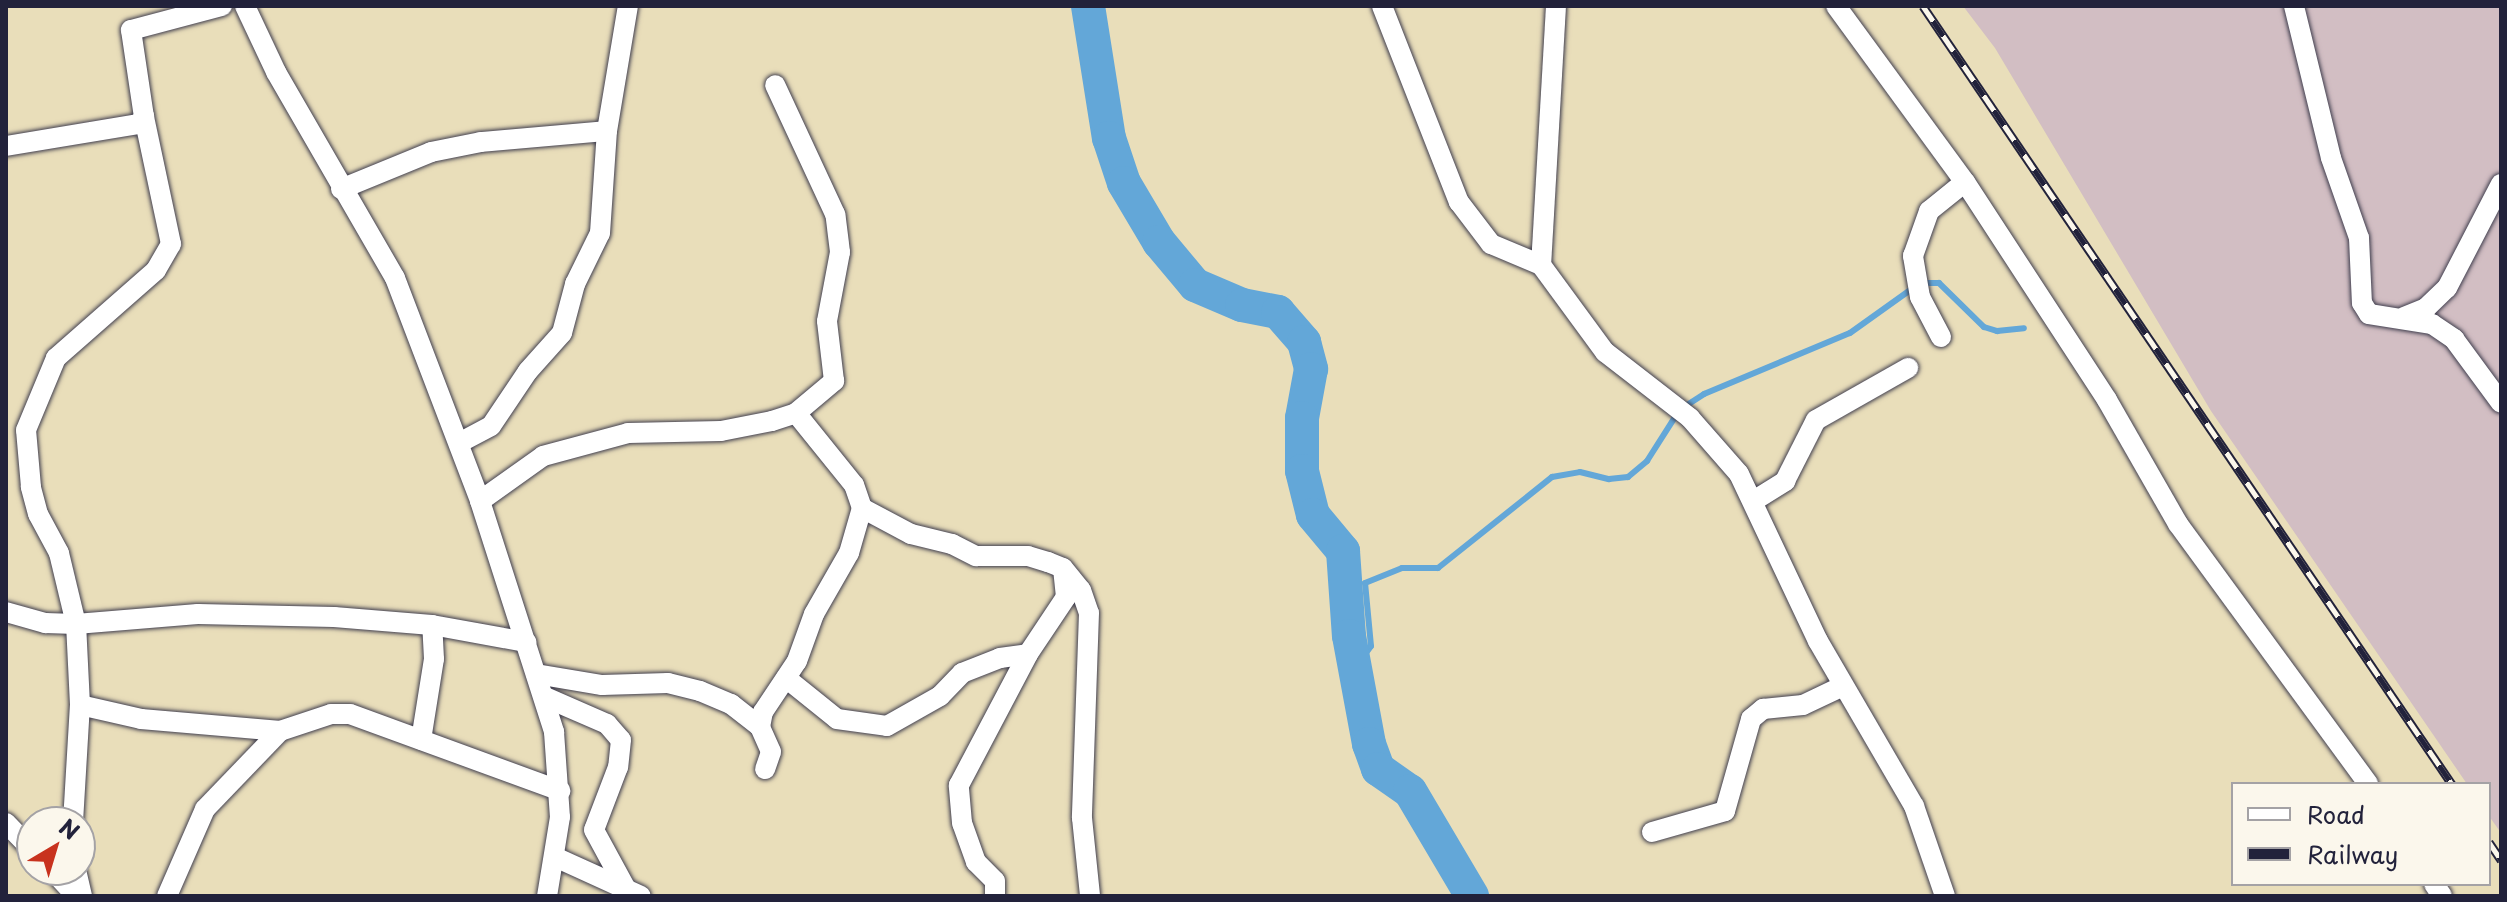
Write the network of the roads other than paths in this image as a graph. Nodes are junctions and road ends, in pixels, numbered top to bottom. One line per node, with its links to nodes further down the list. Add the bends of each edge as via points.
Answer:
1 (222, 6): 9 (street, via 131,30)
2 (245, 6): 14 (street)
3 (628, 6): 10 (street)
4 (1382, 6): 15 (street, via 1470,221 1491,244)
5 (1556, 6): 15 (street)
6 (1836, 6): 12 (street)
7 (2294, 6): 16 (street, via 2331,158 2359,238 2362,303 2380,318)
8 (775, 85): 20 (street, via 835,214 840,252 827,321 836,373)
9 (144, 117): 11 (street, via 132,128); 27 (street, via 171,244 156,270 56,358 26,430 38,514 59,553)
10 (607, 131): 14 (street, via 443,150 386,167); 21 (street, via 600,233 566,307 562,333 491,426)
11 (6, 146)
12 (1965, 182): 17 (street, via 1929,211 1913,256 1920,297); 40 (street, via 2107,400 2178,524)
13 (2501, 184): 16 (street, via 2447,288 2426,308)
14 (341, 189): 21 (street, via 395,278)
15 (1541, 265): 22 (street, via 1605,352 1690,418)
16 (2404, 317): 19 (street, via 2432,324 2454,339)
17 (1941, 337)
18 (1908, 368): 22 (street, via 1816,420 1785,481)
19 (2501, 403)
20 (796, 413): 23 (street, via 721,431 628,433 588,441 543,456); 24 (street, via 854,485)
21 (459, 443): 23 (street)
22 (1755, 500): 33 (street)
23 (480, 501): 29 (street)
24 (862, 508): 25 (street, via 911,534 976,556 1028,556); 32 (street, via 849,553)
25 (1063, 568): 30 (street, via 1066,597); 49 (street, via 1081,590 1089,613 1082,818)
26 (6, 612): 27 (street, via 45,623)
27 (76, 624): 28 (street, via 254,614); 35 (street)
28 (432, 625): 29 (street); 38 (street, via 434,659)
29 (526, 642): 31 (street)
30 (1028, 654): 32 (street, via 962,673 940,696 887,726 837,719); 48 (street, via 959,785 962,823 976,862 995,881)
31 (536, 674): 34 (street); 36 (street, via 602,685 668,683 731,704)
32 (786, 678): 36 (street, via 763,712)
33 (1843, 686): 43 (street, via 1803,705 1763,709 1751,719 1725,811); 50 (street, via 1914,806)
34 (545, 697): 41 (street); 45 (street, via 607,724 621,740 618,767 594,830)
35 (80, 705): 37 (street, via 141,719); 42 (street)
36 (760, 727): 39 (street, via 771,752)
37 (280, 731): 38 (street, via 331,714 350,714); 46 (street, via 205,809)
38 (421, 740): 41 (street)
39 (765, 769)
40 (2367, 782)
41 (560, 791): 44 (street)
42 (74, 806)
43 (1652, 832)
44 (555, 857): 45 (street); 47 (street)
45 (633, 892)
46 (167, 896)
47 (547, 896)
48 (995, 896)
49 (1090, 896)
50 (1945, 896)

